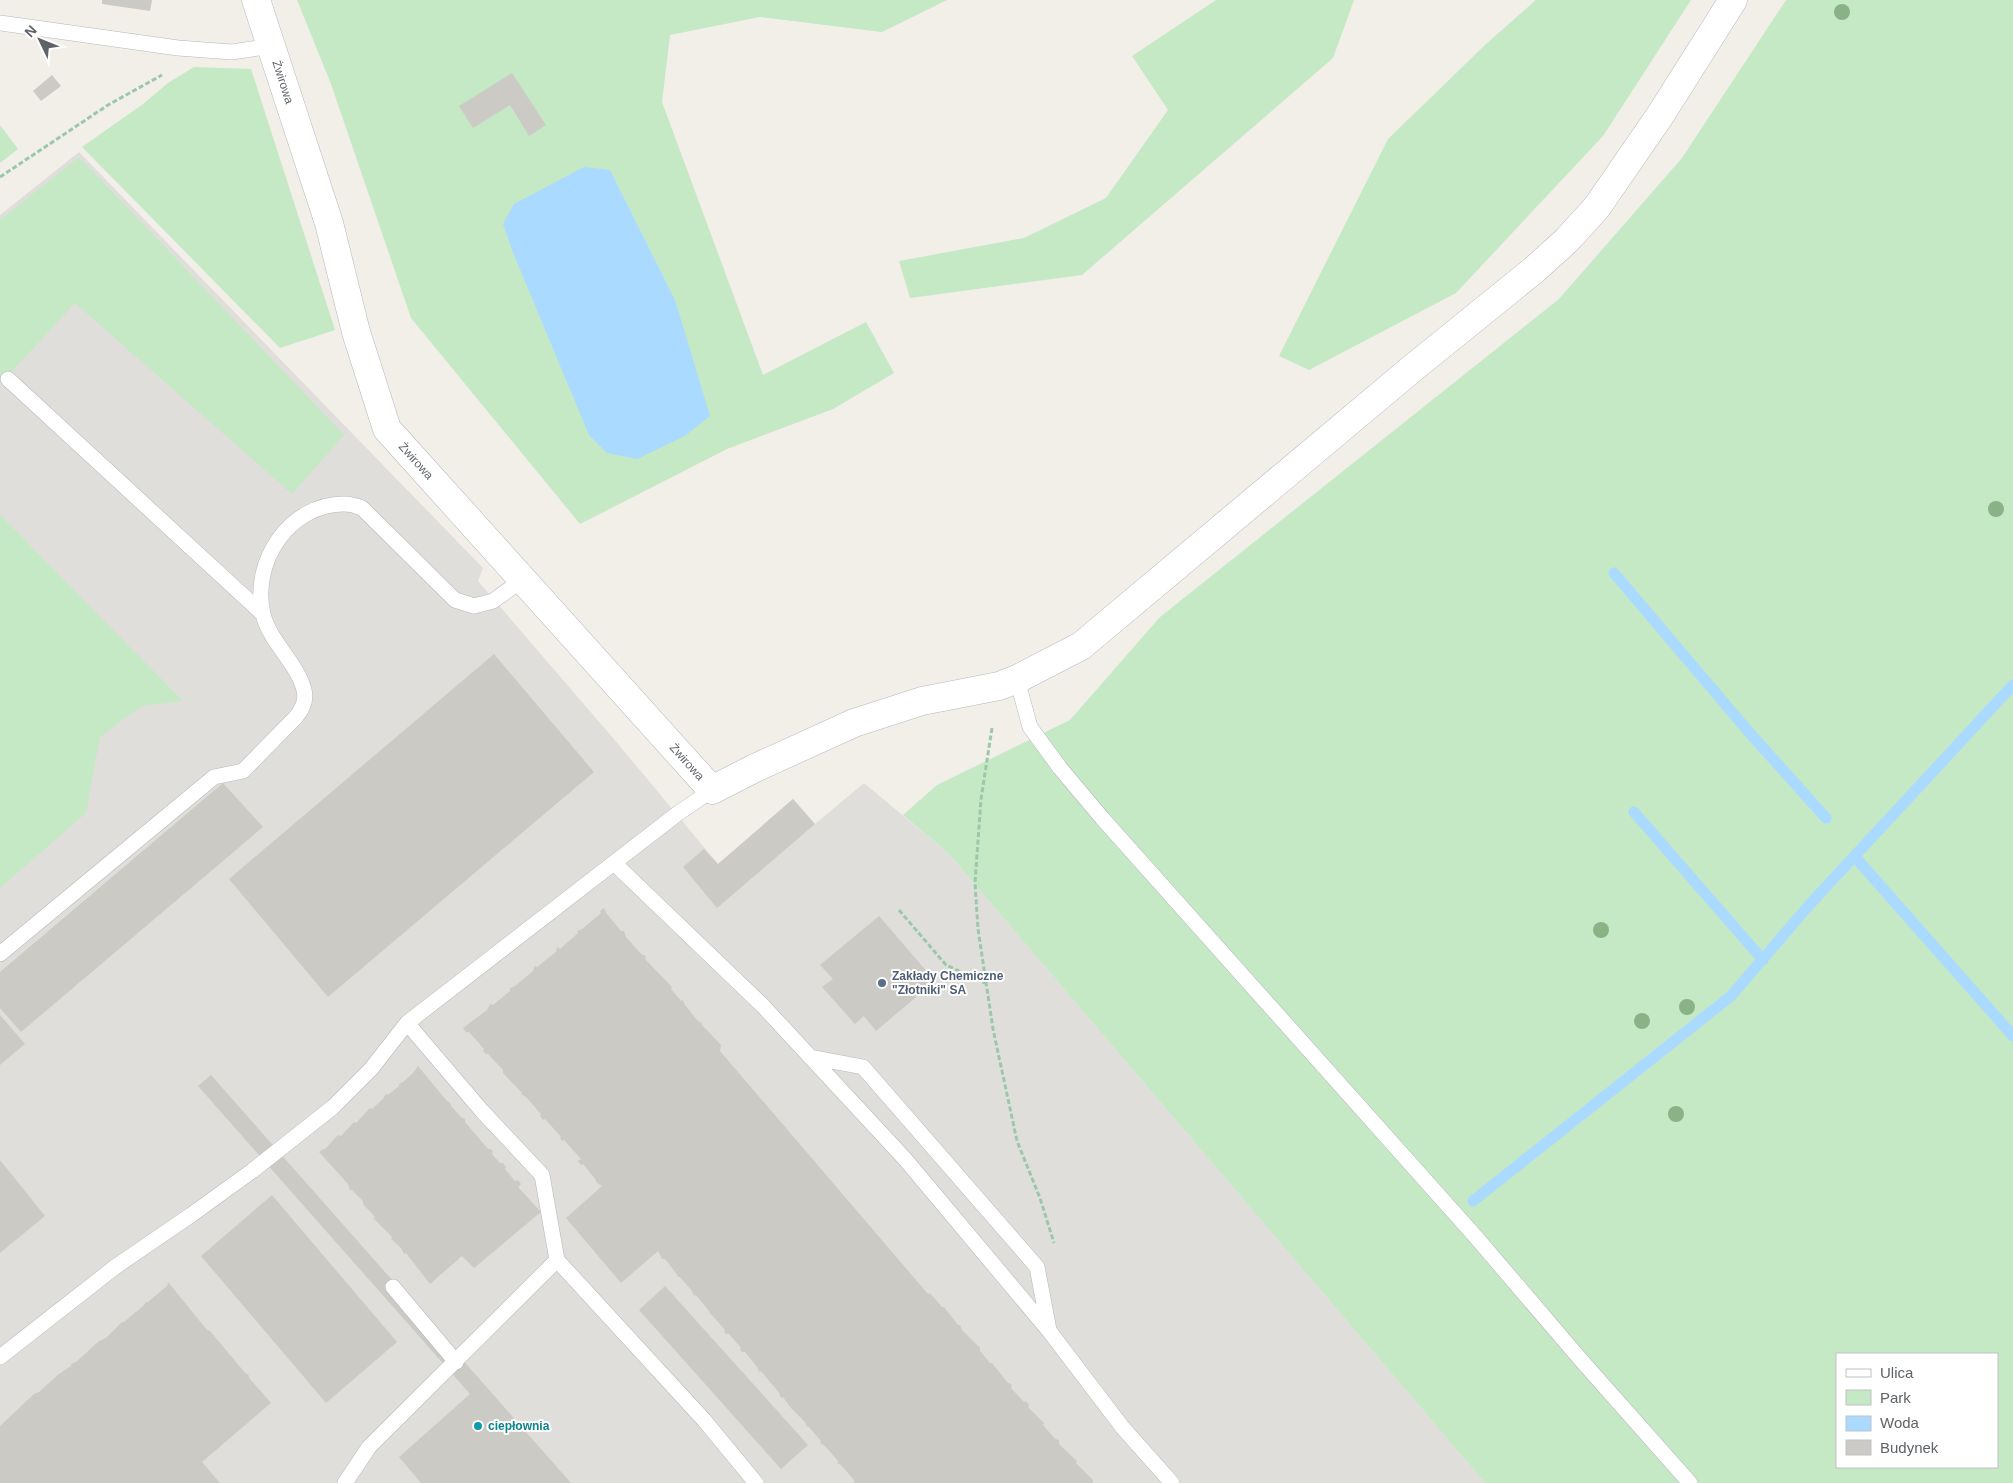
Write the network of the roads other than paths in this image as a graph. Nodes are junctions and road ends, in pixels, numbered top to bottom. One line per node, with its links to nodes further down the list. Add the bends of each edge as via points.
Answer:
1 (256, 0): 4 (street, Żwirowa)
2 (1733, 0): 8 (street, Żwirowa, via 1597,207 1567,240 1081,646)
3 (0, 23): 4 (lane, via 178,48 232,52)
4 (271, 46): 6 (street, Żwirowa, via 329,223 356,332 387,429)
5 (8, 379): 7 (lane)
6 (522, 580): 7 (lane, via 493,601 474,606 454,600 362,508 345,504 326,506 304,514 286,528 273,546 261,589); 9 (street, Żwirowa)
7 (263, 614): 11 (lane, via 272,636 287,656 304,689 305,699 296,718 243,771 214,777)
8 (1017, 679): 9 (street, Żwirowa, via 999,686 922,701 854,723); 22 (lane, via 1030,727 1060,768)
9 (712, 790): 10 (lane)
10 (614, 863): 12 (lane); 13 (lane, via 763,1006)
11 (0, 954)
12 (407, 1023): 14 (lane, via 542,1175); 17 (lane, via 371,1069 333,1107 229,1188 115,1267)
13 (810, 1057): 16 (lane, via 905,1160); 16 (lane, via 863,1067 1037,1267)
14 (557, 1260): 18 (lane); 20 (lane, via 704,1420)
15 (393, 1288): 18 (lane)
16 (1050, 1332): 21 (lane, via 1123,1428)
17 (0, 1357)
18 (456, 1362): 19 (lane, via 369,1447)
19 (345, 1483)
20 (756, 1483)
21 (1172, 1483)
22 (1690, 1483)

